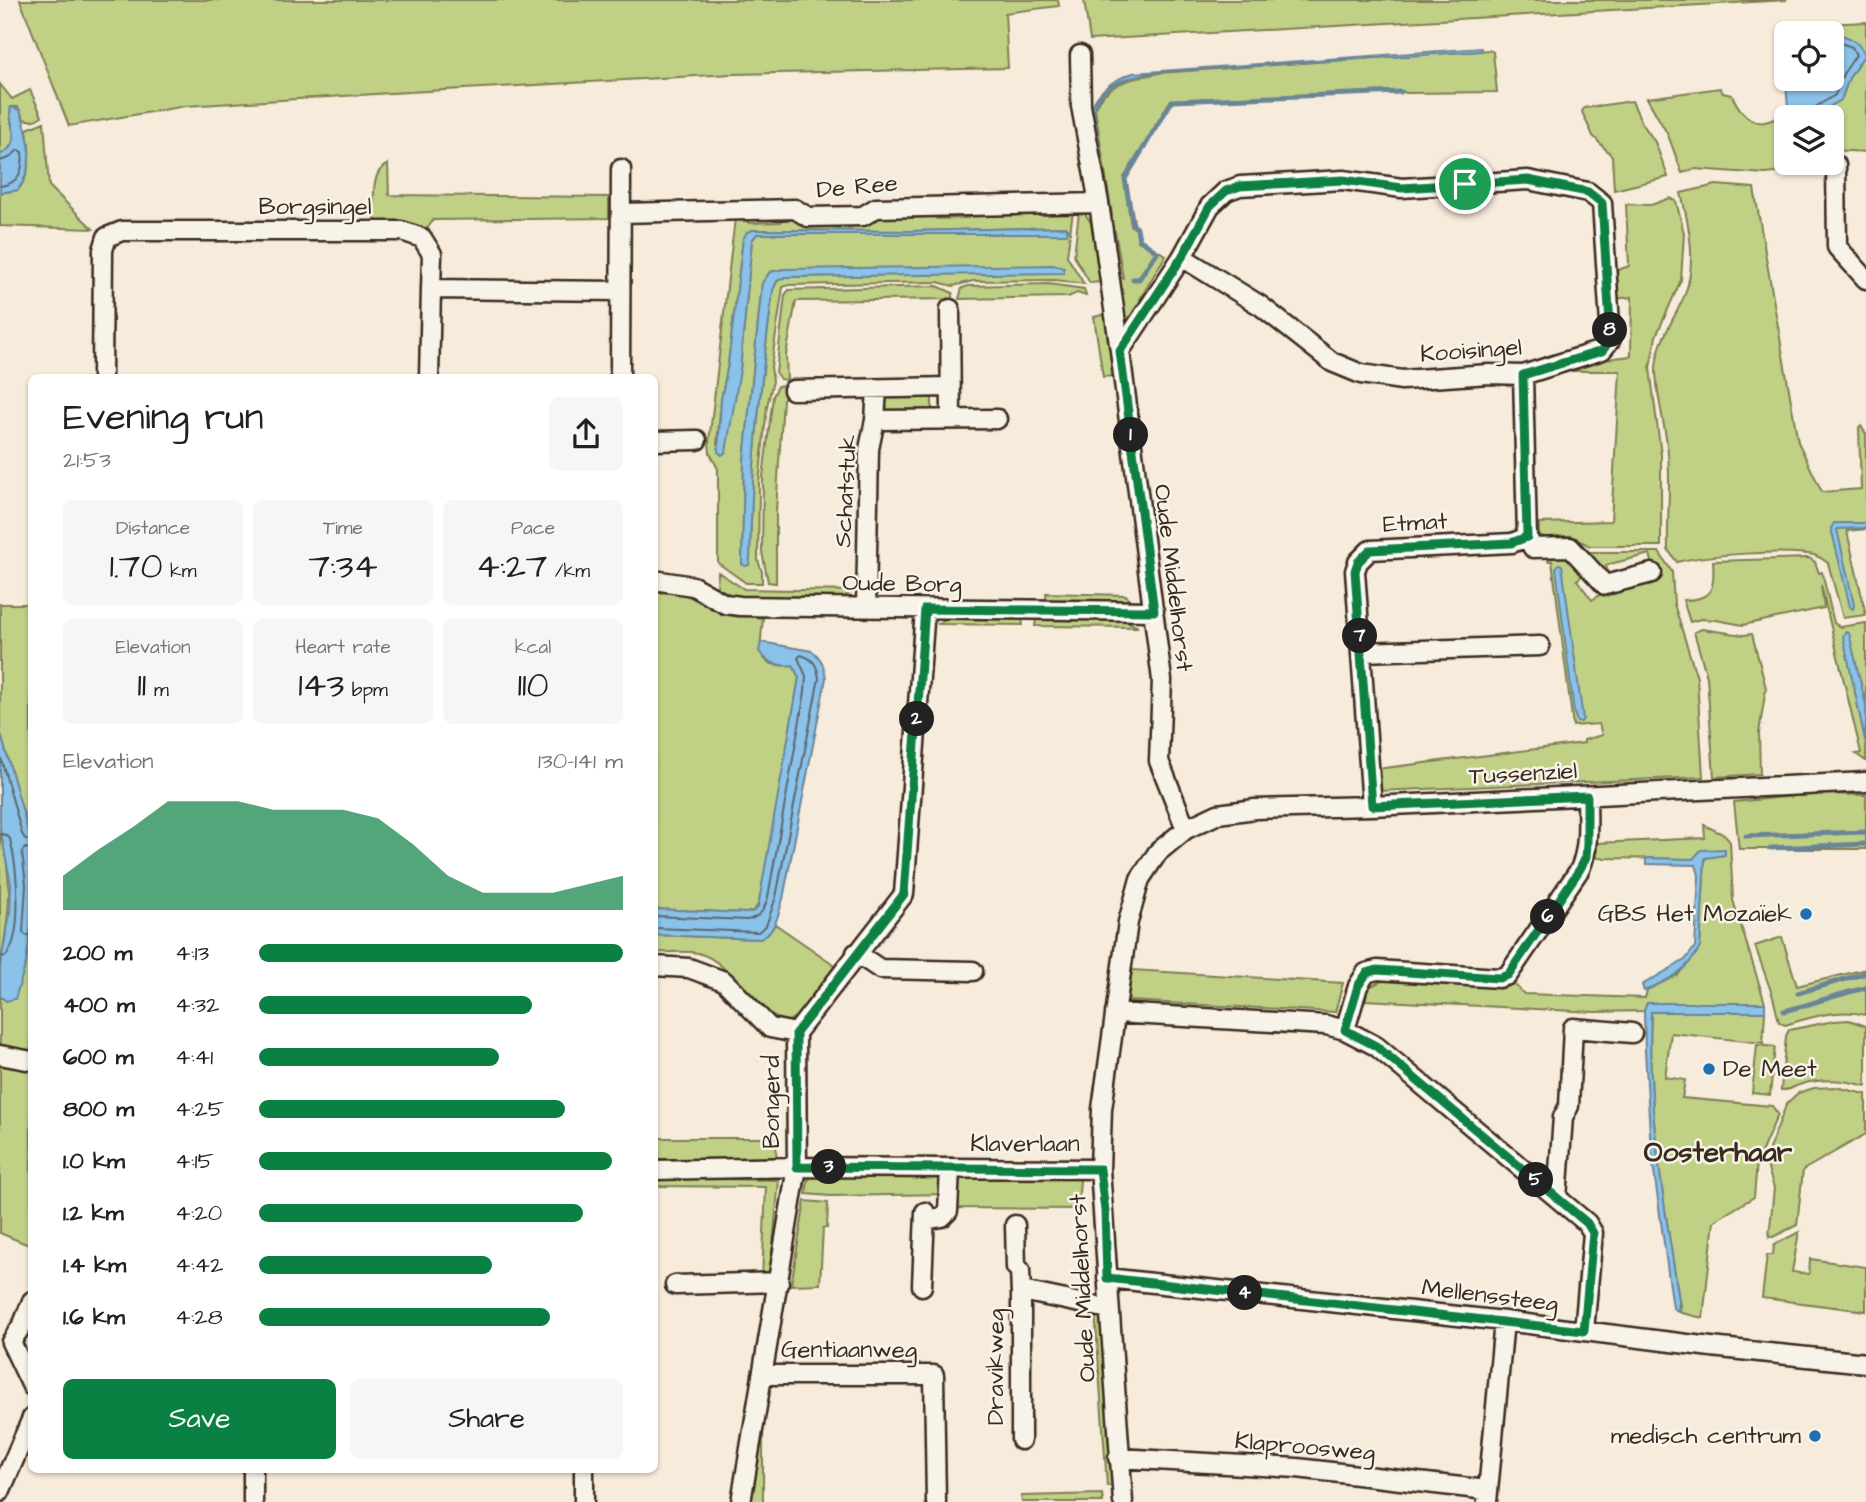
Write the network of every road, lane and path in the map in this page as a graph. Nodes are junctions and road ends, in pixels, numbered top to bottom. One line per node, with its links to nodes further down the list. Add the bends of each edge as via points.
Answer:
1 (1080, 55): 4 (street, Oude Middelhorst, via 1081,106)
2 (621, 169): 5 (street)
3 (1836, 175): 7 (street, via 1837,247)
4 (1098, 202): 5 (street, De Ree, via 876,208 863,216 808,217 795,209); 11 (street, Oude Middelhorst)
5 (621, 213): 9 (street)
6 (1182, 257): 11 (street, Kooisingel); 15 (street, Kooisingel, via 1261,306 1332,362 1361,374 1402,380); 15 (street, Kooisingel, via 1210,206 1226,191 1240,186 1343,180 1402,188 1528,180 1588,192 1602,203 1611,339 1602,351)
7 (1866, 279)
8 (431, 289): 9 (street); 12 (street, Borgsingel, via 432,254 422,238 402,232 122,231 107,237 103,250); 13 (street)
9 (620, 291): 14 (street)
10 (950, 309): 16 (street)
11 (1120, 351): 29 (street, Oude Middelhorst)
12 (102, 374)
13 (429, 374)
14 (621, 374)
15 (1523, 375): 24 (street)
16 (950, 387): 17 (street); 19 (street)
17 (877, 389): 18 (street); 21 (street, Schatstuk)
18 (793, 390)
19 (951, 419): 20 (street, Schatstuk); 21 (street, Schatstuk)
20 (997, 419)
21 (875, 420): 27 (street, Schatstuk, via 869,449)
22 (697, 440): 23 (street)
23 (658, 441)
24 (1527, 537): 25 (street, via 1533,548 1570,547 1605,586); 31 (street, Etmat, via 1511,543 1370,550 1355,571)
25 (1652, 573)
26 (658, 581): 27 (street, Oude Borg, via 693,586 725,604 740,606)
27 (866, 607): 28 (street, Oude Borg)
28 (925, 609): 29 (street, Oude Borg); 36 (street, via 904,894)
29 (1154, 611): 35 (street, Oude Middelhorst, via 1162,680 1159,761)
30 (1540, 646): 31 (street)
31 (1362, 652): 34 (street, Etmat)
32 (1866, 782): 33 (street, Tussenziel)
33 (1587, 796): 34 (street, Tussenziel); 40 (street, via 1586,857 1508,975 1367,973 1358,986)
34 (1372, 806): 35 (street, Tussenziel, via 1255,809 1218,814)
35 (1186, 829): 39 (street, Oude Middelhorst, via 1158,852 1140,879 1128,922)
36 (856, 953): 38 (street, via 880,969); 41 (street)
37 (658, 966): 41 (street, Bongerd, via 689,968 724,981 770,1028)
38 (973, 971)
39 (1115, 1013): 40 (street, via 1326,1025); 47 (street, Oude Middelhorst, via 1102,1109)
40 (1345, 1030): 49 (street, via 1376,1046)
41 (796, 1033): 45 (street, Bongerd)
42 (1632, 1033): 49 (street, via 1573,1028)
43 (0, 1055): 44 (street)
44 (28, 1060)
45 (797, 1167): 46 (street, Klaverlaan); 48 (street, Klaverlaan); 52 (street, Bongerd)
46 (950, 1168): 47 (street, Klaverlaan); 54 (street, Klaverlaan, via 948,1211 942,1217 925,1216)
47 (1100, 1169): 51 (street, Oude Middelhorst)
48 (658, 1170)
49 (1557, 1198): 59 (street, via 1593,1233)
50 (1015, 1225): 55 (street, Dravikweg)
51 (1107, 1278): 56 (street, Oude Middelhorst); 58 (street, Mellenssteeg)
52 (779, 1282): 53 (street); 61 (street, Bongerd)
53 (675, 1285)
54 (922, 1286)
55 (1021, 1294): 56 (street, Dravikweg); 64 (street, Dravikweg)
56 (1109, 1309): 65 (street, Oude Middelhorst)
57 (28, 1311): 62 (street, via 11,1342)
58 (1504, 1321): 59 (street, Mellenssteeg); 69 (street)
59 (1584, 1331): 60 (street, Mellenssteeg)
60 (1866, 1363)
61 (762, 1375): 72 (street, Bongerd); 73 (street, Gentiaanweg, via 934,1375)
62 (28, 1378)
63 (28, 1427): 68 (street)
64 (1021, 1440)
65 (1118, 1458): 69 (street, Klaproosweg, via 1297,1468); 74 (street, Oude Middelhorst)
66 (253, 1473): 70 (street)
67 (584, 1473): 71 (street)
68 (0, 1492)
69 (1487, 1496)
70 (253, 1502)
71 (584, 1502)
72 (741, 1502)
73 (936, 1502)
74 (1123, 1502)

